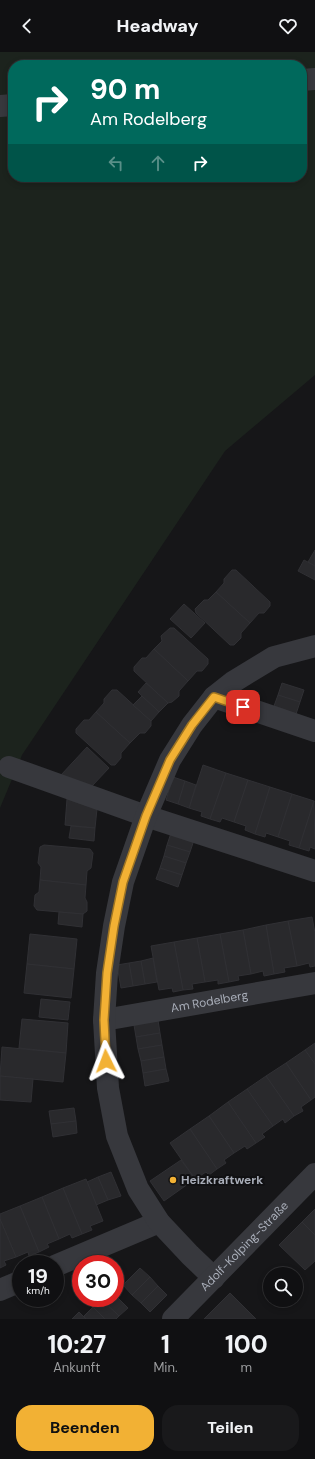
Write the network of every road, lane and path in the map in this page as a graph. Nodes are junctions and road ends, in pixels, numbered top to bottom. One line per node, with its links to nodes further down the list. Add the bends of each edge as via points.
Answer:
1 (315, 646): 2 (street, via 274,657 232,682)
2 (214, 697): 3 (street); 5 (street, via 192,725 170,760)
3 (315, 731)
4 (9, 767): 5 (street)
5 (146, 816): 6 (street); 8 (street, via 123,882 107,973)
6 (315, 871)
7 (315, 983): 8 (street, Am Rodelberg)
8 (104, 1020): 10 (street, via 108,1088 116,1136 138,1189)
9 (315, 1174): 12 (street, Adolf-Kolping-Straße)
10 (159, 1222): 11 (street); 12 (street)
11 (64, 1262)
12 (214, 1278): 15 (street, Adolf-Kolping-Straße)
13 (12, 1285): 14 (street)
14 (0, 1290)
15 (173, 1319)

